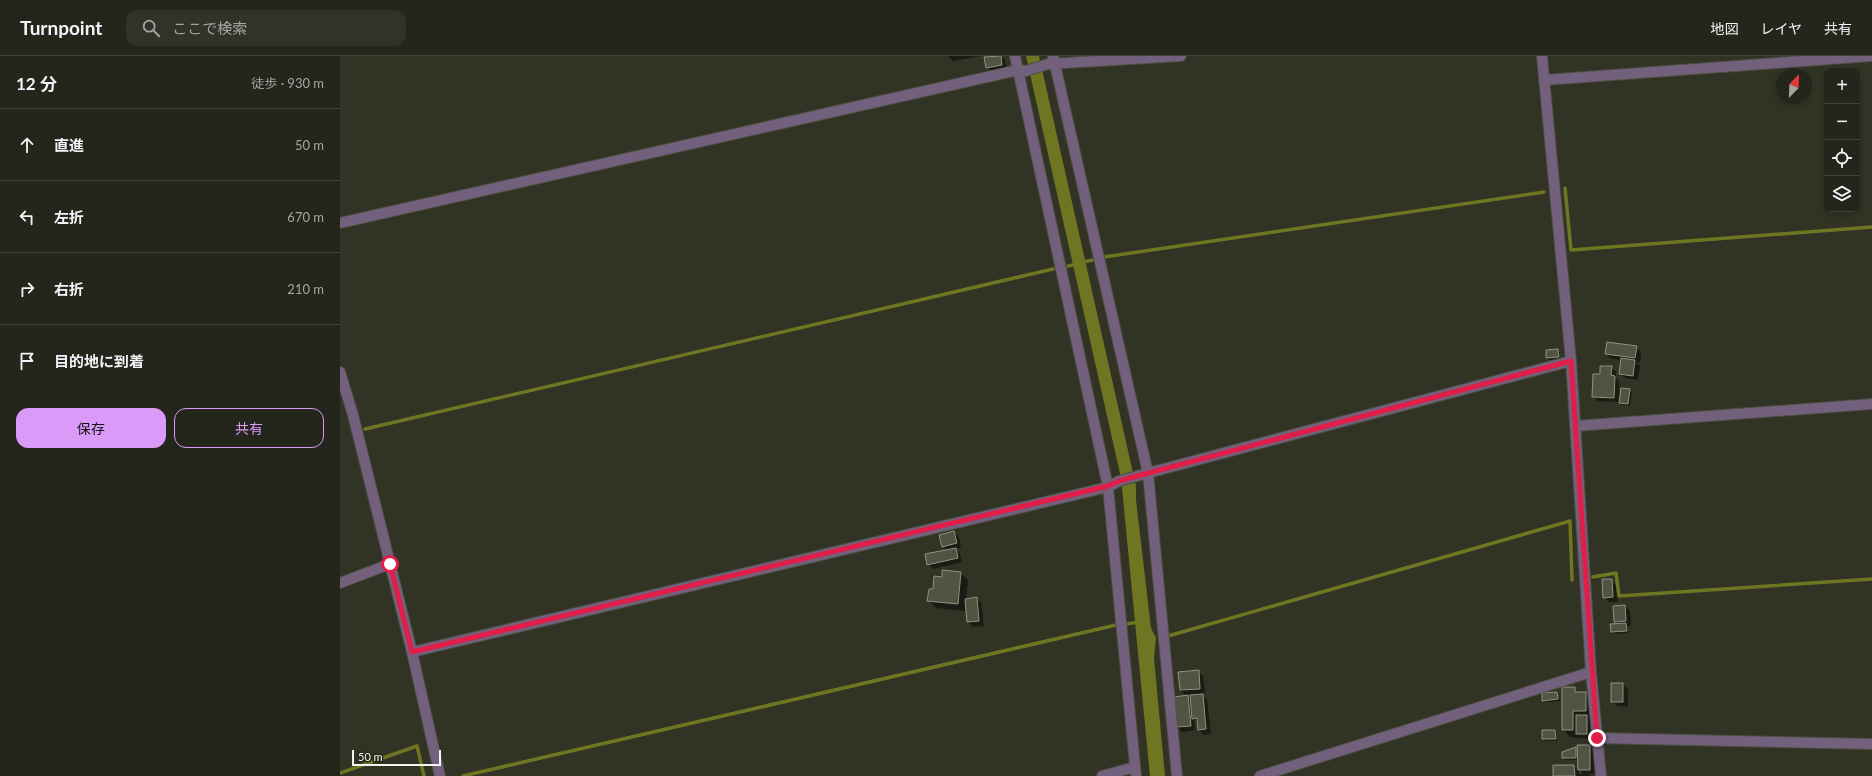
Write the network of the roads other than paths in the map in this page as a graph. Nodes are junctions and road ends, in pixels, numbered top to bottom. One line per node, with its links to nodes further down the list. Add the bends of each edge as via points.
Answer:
1 (1015, 56): 6 (street)
2 (1181, 56): 5 (street)
3 (1542, 56): 7 (street)
4 (1872, 56): 7 (street)
5 (1052, 61): 6 (street); 13 (street)
6 (1022, 71): 8 (street); 14 (street)
7 (1544, 80): 9 (street)
8 (340, 223)
9 (1571, 361): 12 (street); 13 (street)
10 (340, 372): 15 (street)
11 (1872, 404): 12 (street)
12 (1575, 426): 18 (street)
13 (1144, 474): 14 (street); 24 (street)
14 (1108, 486): 17 (street); 21 (street)
15 (390, 564): 16 (street); 17 (street)
16 (340, 583)
17 (412, 652): 22 (street)
18 (1591, 672): 19 (street); 25 (street)
19 (1597, 738): 20 (street); 26 (street)
20 (1872, 744)
21 (1136, 772): 23 (street)
22 (440, 776)
23 (1102, 776)
24 (1177, 776)
25 (1260, 776)
26 (1601, 776)

